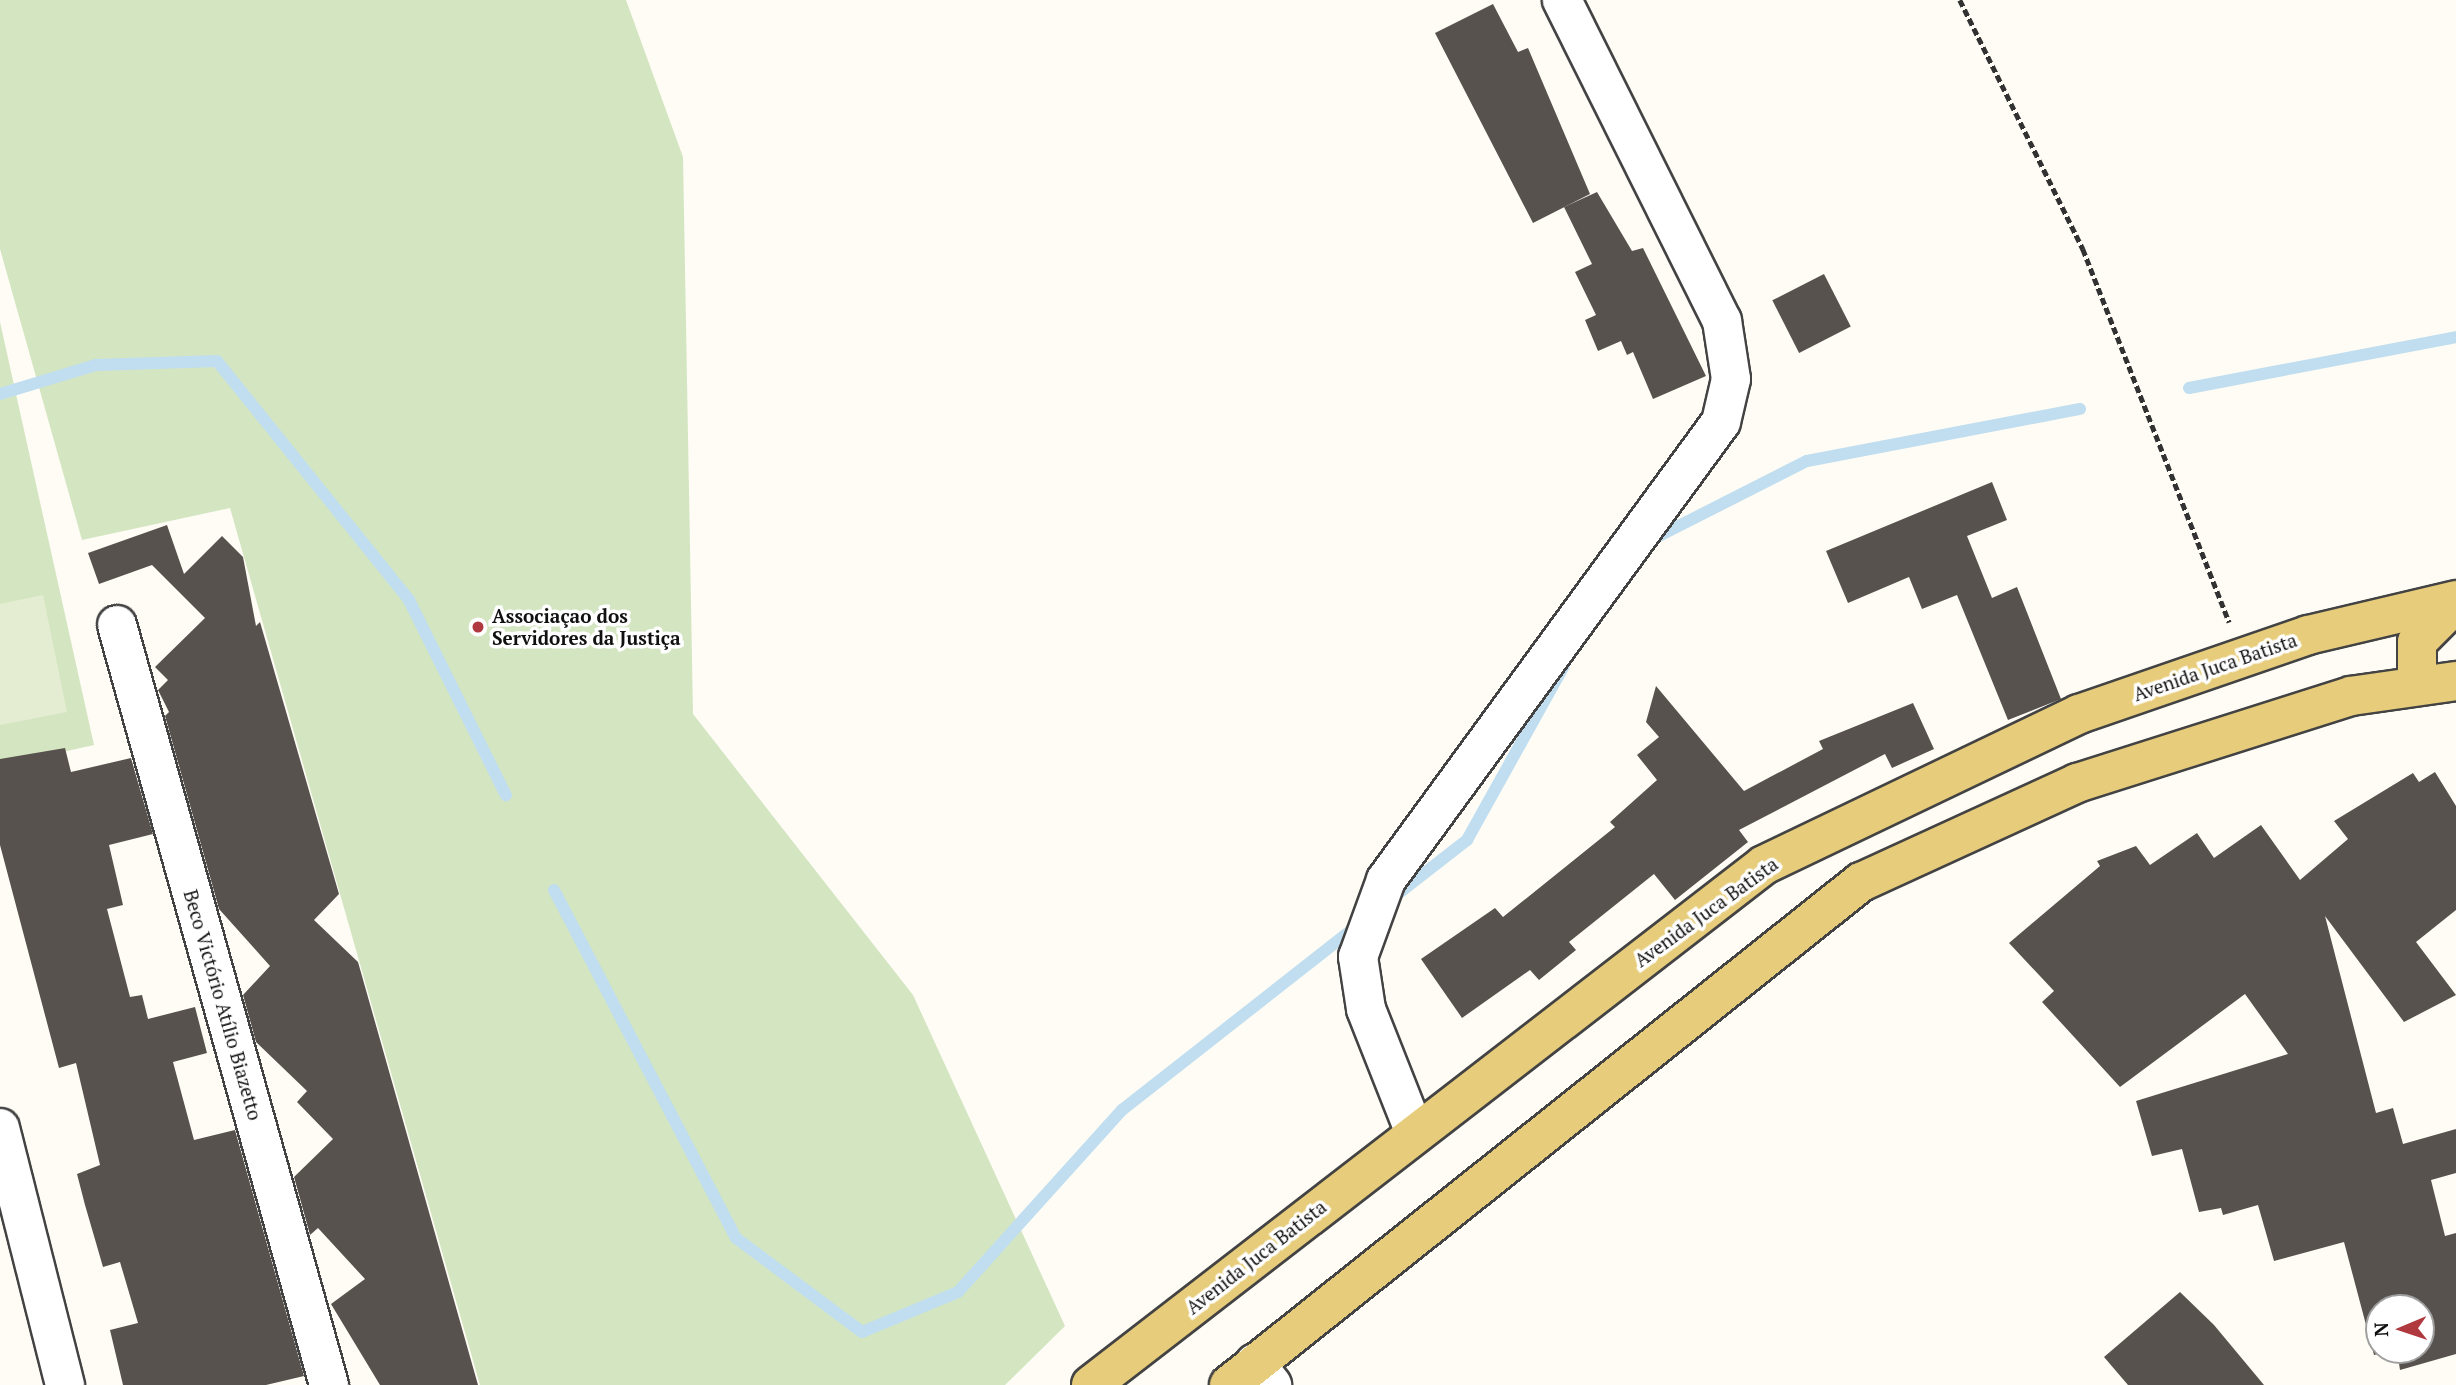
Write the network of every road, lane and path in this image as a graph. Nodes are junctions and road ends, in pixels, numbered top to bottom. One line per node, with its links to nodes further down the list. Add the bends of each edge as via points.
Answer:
1 (1562, 0): 10 (street, via 1722,321 1731,379 1721,422 1386,880 1358,957 1366,1009)
2 (1959, 0): 5 (path, via 2083,249)
3 (2456, 601): 5 (main road, Avenida Juca Batista, via 2308,635); 7 (main road, via 2417,642)
4 (117, 625): 13 (street, Beco Victório Atílio Biazetto)
5 (2243, 658): 10 (main road, Avenida Juca Batista, via 2079,714 1764,865)
6 (2456, 681): 7 (main road)
7 (2417, 685): 8 (street); 11 (main road, via 2351,696 2077,783 1861,882)
8 (2456, 691)
9 (0, 1128): 12 (street)
10 (1415, 1133): 14 (main road, Avenida Juca Batista)
11 (1252, 1378)
12 (65, 1385)
13 (329, 1385)
14 (1091, 1385)

